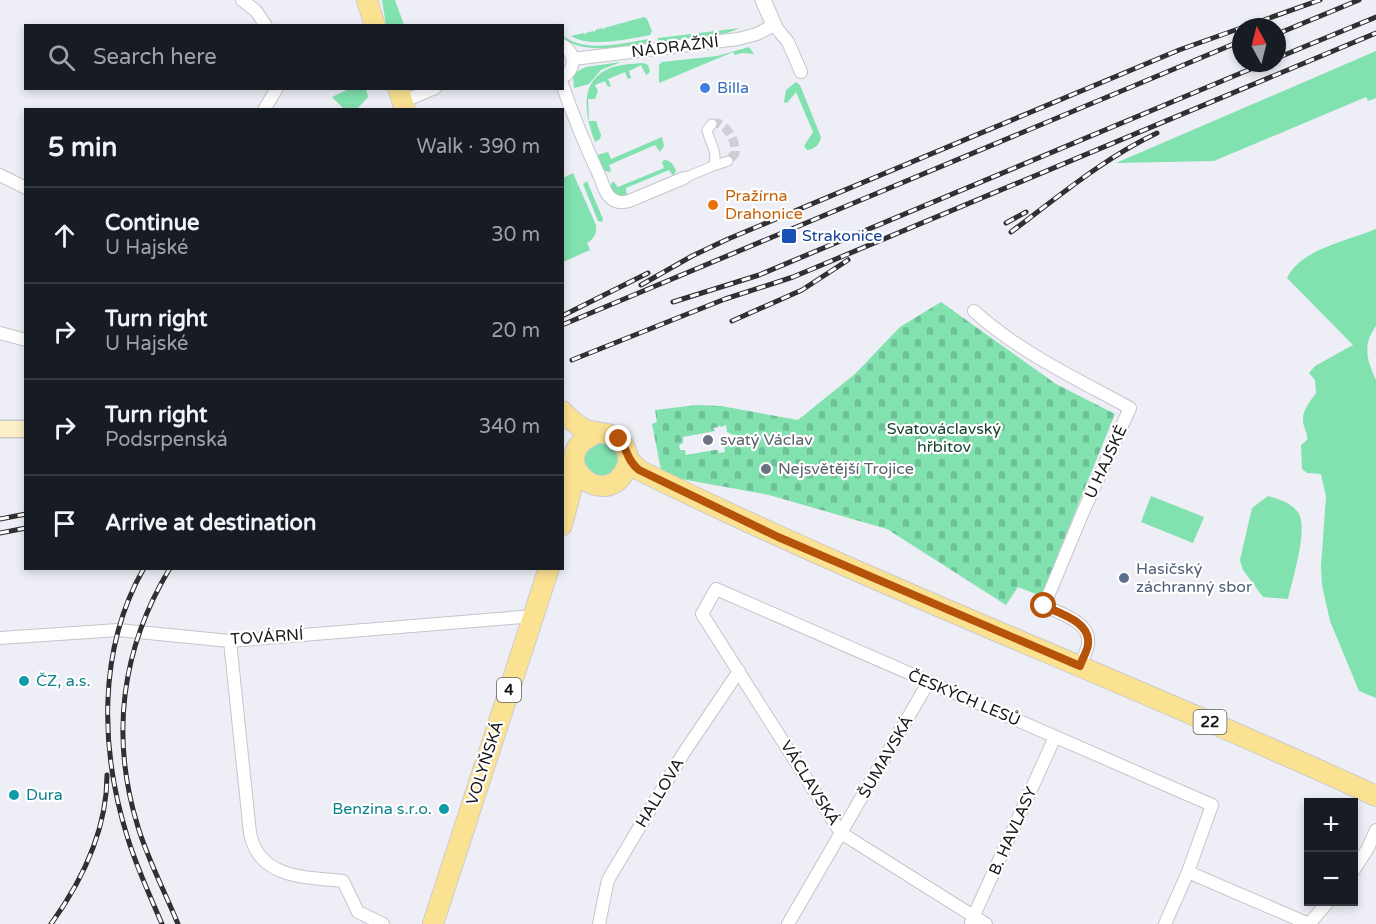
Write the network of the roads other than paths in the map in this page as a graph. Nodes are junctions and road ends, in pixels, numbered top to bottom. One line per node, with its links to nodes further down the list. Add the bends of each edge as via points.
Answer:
1 (242, 0): 4 (street)
2 (367, 0): 5 (main road)
3 (763, 0): 6 (street)
4 (265, 24)
5 (374, 24)
6 (774, 25): 8 (street, NÁDRAŽNÍ, via 738,39); 9 (street, via 788,42)
7 (564, 46): 8 (street)
8 (573, 59): 10 (street, via 571,70)
9 (801, 72)
10 (564, 76)
11 (276, 90): 15 (street)
12 (430, 90): 14 (street)
13 (564, 90): 20 (street, via 609,197 624,203)
14 (399, 102)
15 (265, 108)
16 (712, 124): 18 (street, via 707,130 716,153)
17 (728, 161): 18 (street)
18 (713, 166): 20 (street)
19 (0, 175): 21 (street)
20 (684, 178)
21 (23, 183)
22 (974, 311): 42 (street, U HAJSKÉ, via 992,328 1130,408 1044,606 1086,630 1089,643)
23 (0, 333): 24 (street)
24 (24, 339)
25 (564, 413): 29 (main road, via 584,429)
26 (0, 429): 27 (main road)
27 (24, 429)
28 (564, 430): 30 (main road, via 573,440)
29 (597, 433): 30 (main road, via 585,438); 31 (main road, via 619,439)
30 (575, 455): 33 (main road, via 582,478); 34 (main road, via 574,479)
31 (628, 459): 32 (main road); 36 (main road, 22, via 639,470)
32 (620, 479): 33 (main road); 36 (main road)
33 (596, 486): 35 (main road, via 578,492)
34 (564, 517)
35 (564, 521)
36 (778, 537): 42 (main road, 22)
37 (548, 570): 39 (main road, VOLYŇSKÁ / 4)
38 (717, 589): 43 (street, VÁCLAVSKÁ, via 702,614); 44 (street, ČESKÝCH LESŮ)
39 (534, 616): 41 (street, TOVÁRNÍ); 55 (main road, VOLYŇSKÁ / 4)
40 (0, 638): 41 (street, TOVÁRNÍ, via 118,630)
41 (230, 641): 54 (street, via 250,833 256,852 280,871 343,881 358,912)
42 (1080, 666): 46 (main road, 22)
43 (739, 671): 48 (street, VÁCLAVSKÁ); 56 (street, HALLOVA, via 683,754 608,880)
44 (928, 683): 45 (street, ČESKÝCH LESŮ); 48 (street, ŠUMAVSKÁ)
45 (1055, 737): 51 (street, ČESKÝCH LESŮ, via 1212,805); 53 (street, B. HAVLASY)
46 (1376, 796)
47 (1376, 830): 49 (street)
48 (841, 833): 53 (street, VÁCLAVSKÁ); 57 (street, ŠUMAVSKÁ)
49 (1372, 850): 50 (street)
50 (1358, 865)
51 (1188, 872): 59 (street); 60 (street)
52 (1325, 906): 60 (street)
53 (972, 920): 58 (street, VÁCLAVSKÁ)
54 (382, 924)
55 (433, 924)
56 (599, 924)
57 (788, 924)
58 (986, 924)
59 (1166, 924)
60 (1309, 924)

